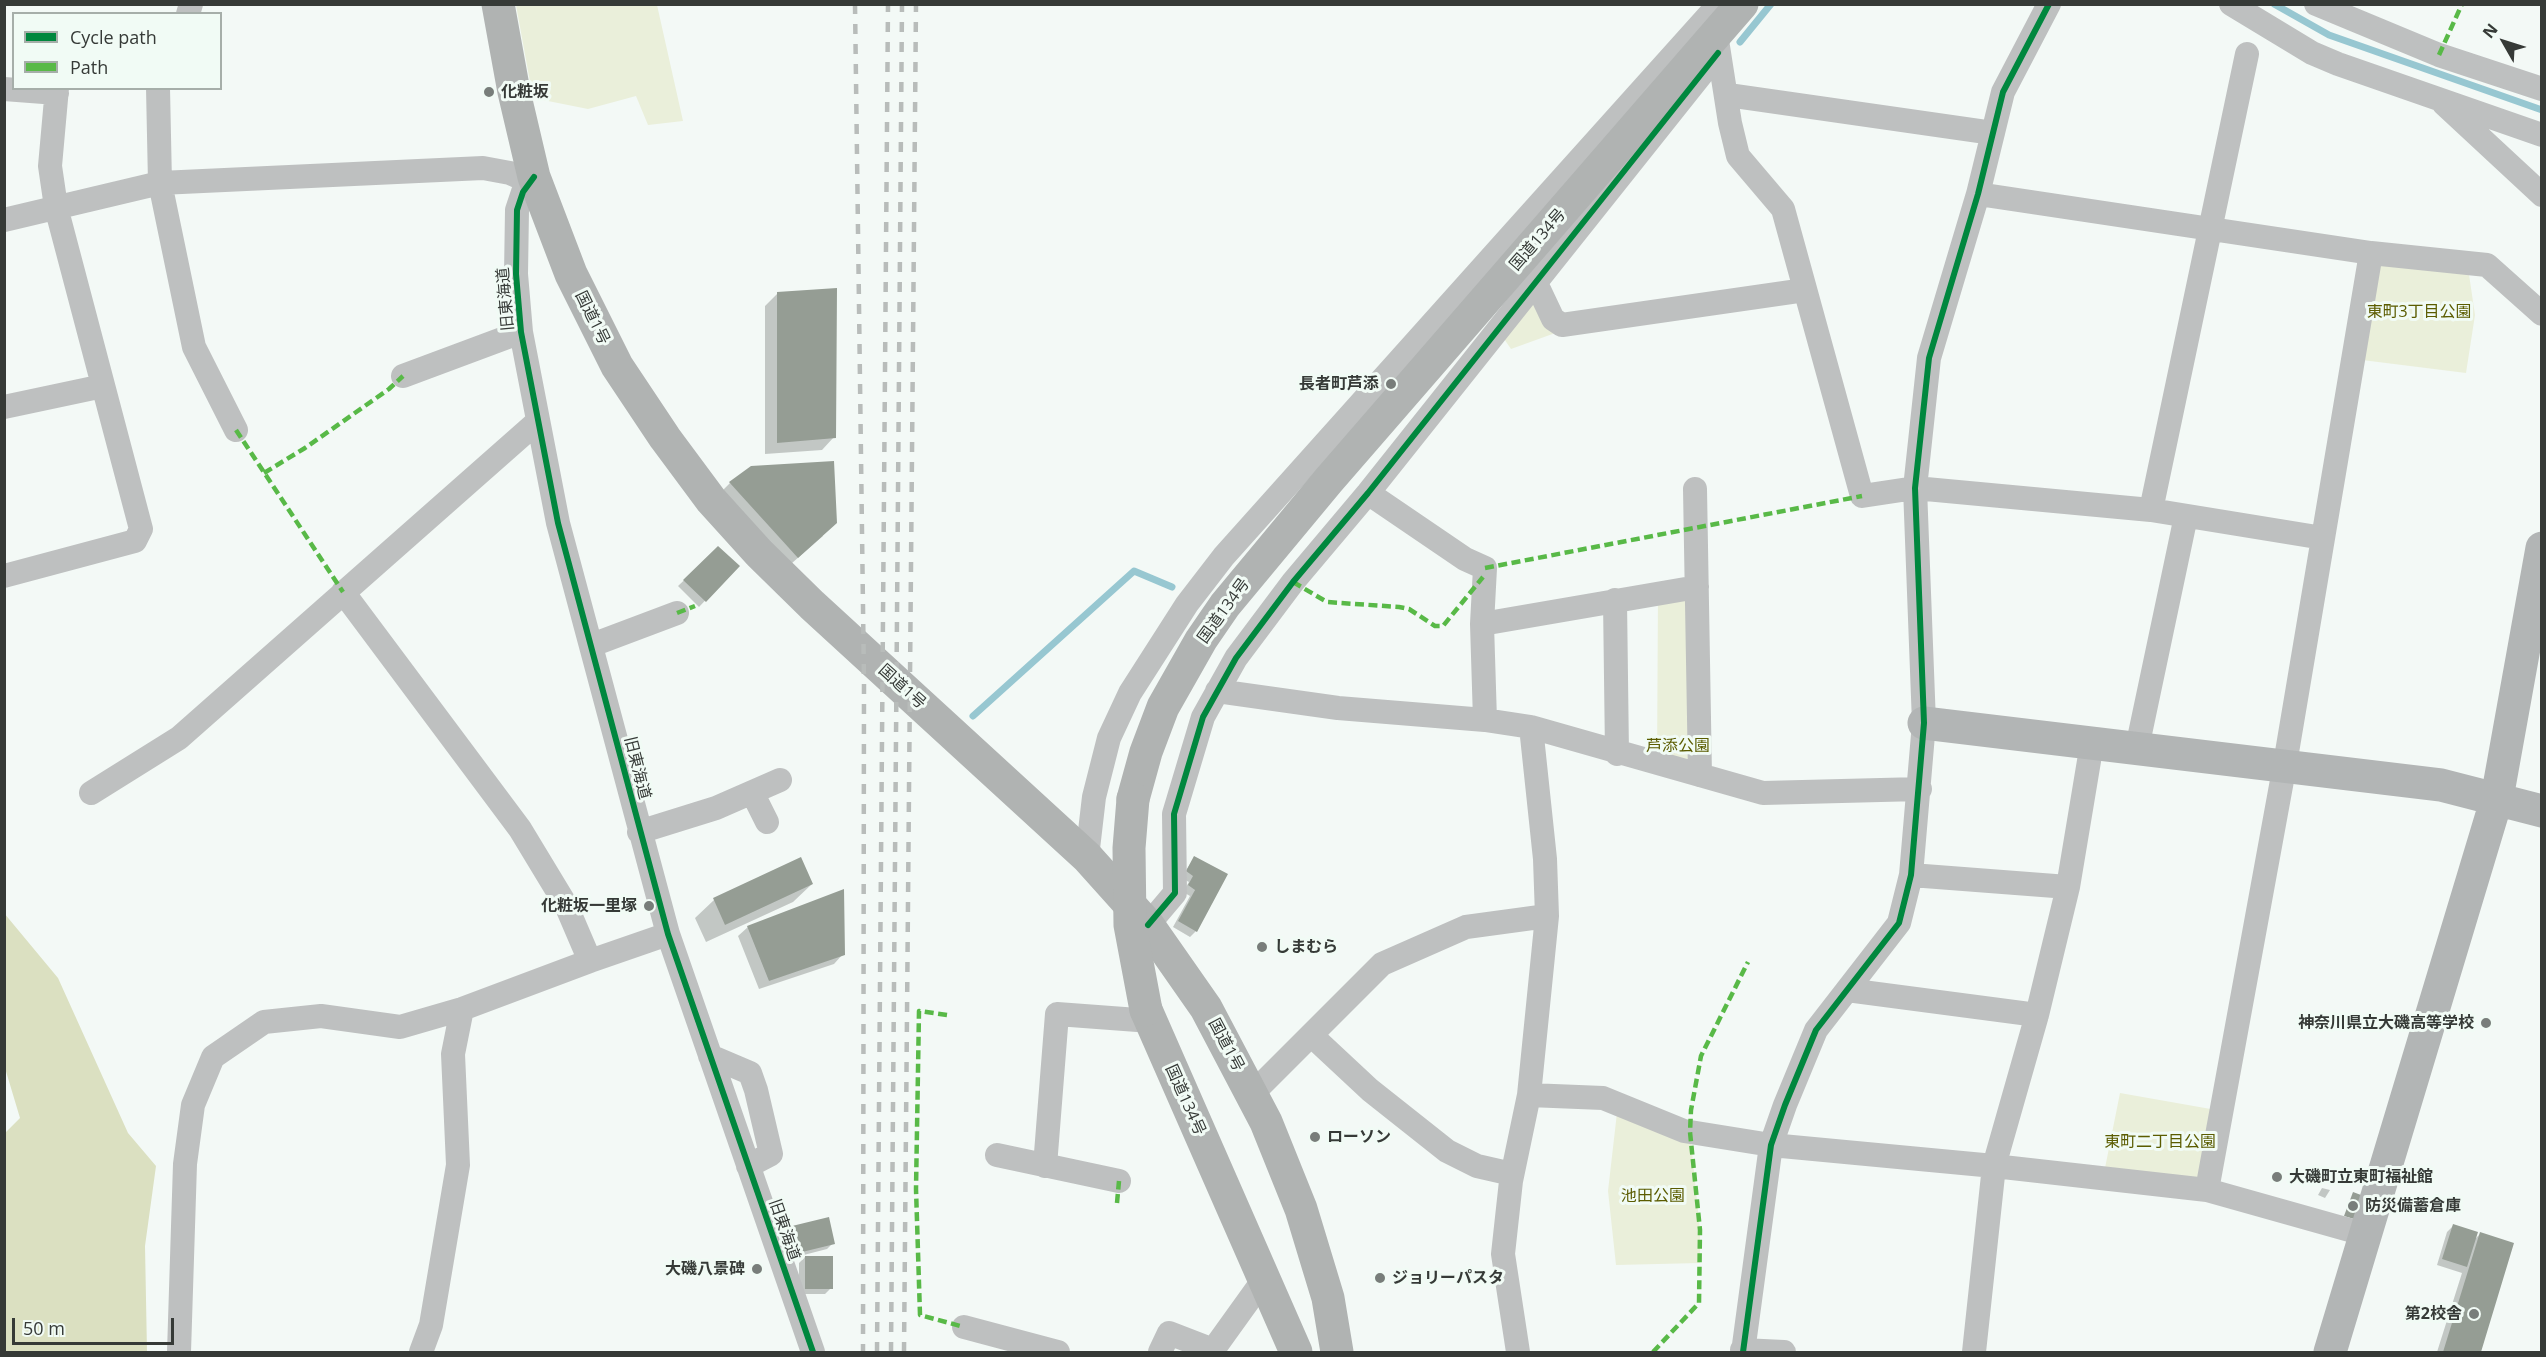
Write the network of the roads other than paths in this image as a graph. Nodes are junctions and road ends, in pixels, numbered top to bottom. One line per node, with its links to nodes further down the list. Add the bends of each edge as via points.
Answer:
1 (498, 4): 16 (highway, 国道1号)
2 (1742, 4): 6 (highway, 国道134号)
3 (2049, 4): 14 (street, via 2003,92)
4 (2231, 4): 13 (street, via 2312,53)
5 (2316, 4): 8 (street, via 2439,55)
6 (1718, 30): 12 (street); 23 (highway, 国道134号); 25 (street)
7 (2247, 54): 22 (street)
8 (2541, 89)
9 (30, 90): 11 (street)
10 (158, 90): 17 (street)
11 (57, 91): 20 (street, via 50,166)
12 (1728, 95): 14 (street); 26 (street, via 1738,156 1783,210)
13 (2436, 96): 15 (street); 19 (street)
14 (1993, 133): 18 (street)
15 (2541, 135)
16 (534, 177): 17 (street, via 483,168); 28 (street, 旧東海道, via 517,210 516,274); 65 (highway, 国道1号, via 571,274 617,366 711,500 812,605)
17 (160, 183): 20 (street); 33 (street, via 194,347)
18 (1978, 194): 22 (street); 34 (street, via 1929,358)
19 (2541, 195)
20 (56, 207): 21 (street); 30 (street)
21 (4, 220)
22 (2210, 231): 24 (street); 37 (street)
23 (1525, 237): 65 (street, via 1224,556 1181,612 1130,693 1109,738 1094,797); 74 (highway, 国道134号, bridge, via 1225,605 1163,707 1133,799 1129,848 1130,925)
24 (2371, 253): 27 (street, via 2487,265); 39 (street)
25 (1536, 283): 26 (street, via 1553,319 1562,325); 36 (street)
26 (1805, 290): 34 (street, via 1862,496)
27 (2541, 314)
28 (521, 332): 29 (street); 32 (street, 旧東海道)
29 (403, 376)
30 (103, 386): 31 (street); 41 (street, via 141,529 135,541)
31 (4, 407)
32 (537, 422): 43 (street); 47 (street, 旧東海道, via 558,523)
33 (236, 430)
34 (1915, 488): 37 (street); 50 (street)
35 (1695, 489): 42 (street)
36 (1368, 493): 46 (street, via 1465,559 1485,568); 48 (street, via 1293,582 1236,658)
37 (2151, 510): 38 (street)
38 (2186, 516): 39 (street); 53 (street)
39 (2323, 538): 55 (street)
40 (2541, 548): 61 (street)
41 (4, 576)
42 (1697, 587): 44 (street); 56 (street)
43 (343, 592): 59 (street, via 179,738); 71 (street, via 520,830 566,905)
44 (1615, 600): 46 (street); 54 (street)
45 (677, 613): 47 (street)
46 (1482, 624): 49 (street)
47 (592, 645): 64 (street, 旧東海道)
48 (1217, 691): 49 (street, via 1338,708); 69 (street, via 1203,717 1174,814 1175,893)
49 (1485, 720): 51 (street)
50 (1924, 723): 52 (street); 58 (street)
51 (1531, 727): 54 (street); 68 (street)
52 (2092, 743): 53 (street); 67 (street)
53 (2137, 748): 55 (street)
54 (1617, 754): 56 (street)
55 (2285, 764): 61 (street, via 2441,785); 87 (street)
56 (1700, 775): 58 (street, via 1763,793)
57 (780, 780): 60 (street)
58 (1920, 789): 66 (street)
59 (91, 793)
60 (753, 794): 63 (street); 64 (street)
61 (2497, 798): 62 (street); 88 (street)
62 (2541, 811)
63 (767, 822)
64 (639, 832): 70 (street, 旧東海道)
65 (1088, 857): 69 (highway, 国道1号)
66 (1911, 875): 67 (street); 72 (street, via 1899,923)
67 (2068, 887): 75 (street)
68 (1548, 916): 76 (street, via 1466,927 1382,964); 79 (street)
69 (1148, 925): 78 (highway, 国道1号, via 1206,1008)
70 (669, 934): 71 (street); 77 (street, 旧東海道)
71 (590, 961): 73 (street)
72 (1847, 990): 75 (street); 80 (street, via 1816,1030)
73 (462, 1009): 93 (street, via 400,1027 321,1016 264,1022 213,1057 193,1105 185,1164); 94 (street, via 453,1054 458,1165 431,1325)
74 (1148, 1015): 83 (street, via 1057,1014); 89 (highway, 国道134号)
75 (2037, 1015): 84 (street)
76 (1311, 1035): 78 (street); 85 (street, via 1370,1090 1447,1151 1477,1166)
77 (713, 1066): 82 (street, 旧東海道); 82 (street, via 750,1073 756,1090 771,1154)
78 (1252, 1094): 99 (highway, 国道1号, via 1301,1209 1328,1298)
79 (1529, 1095): 80 (street, via 1603,1098 1684,1131); 85 (street)
80 (1771, 1146): 84 (street); 92 (street)
81 (997, 1155): 83 (street)
82 (748, 1166): 95 (street, 旧東海道)
83 (1045, 1166): 86 (street)
84 (1994, 1166): 87 (street); 102 (street)
85 (1512, 1174): 100 (street, via 1503,1254)
86 (1119, 1181)
87 (2207, 1190): 88 (street)
88 (2367, 1235): 103 (street)
89 (1264, 1279): 97 (street, via 1214,1350 1169,1334); 98 (highway, 国道134号)
90 (964, 1327): 91 (street)
91 (993, 1345): 96 (street)
92 (1742, 1351): 101 (street)
93 (179, 1353)
94 (421, 1353)
95 (813, 1353)
96 (1058, 1353)
97 (1160, 1353)
98 (1296, 1353)
99 (1337, 1353)
100 (1518, 1353)
101 (1784, 1353)
102 (1974, 1353)
103 (2330, 1353)

